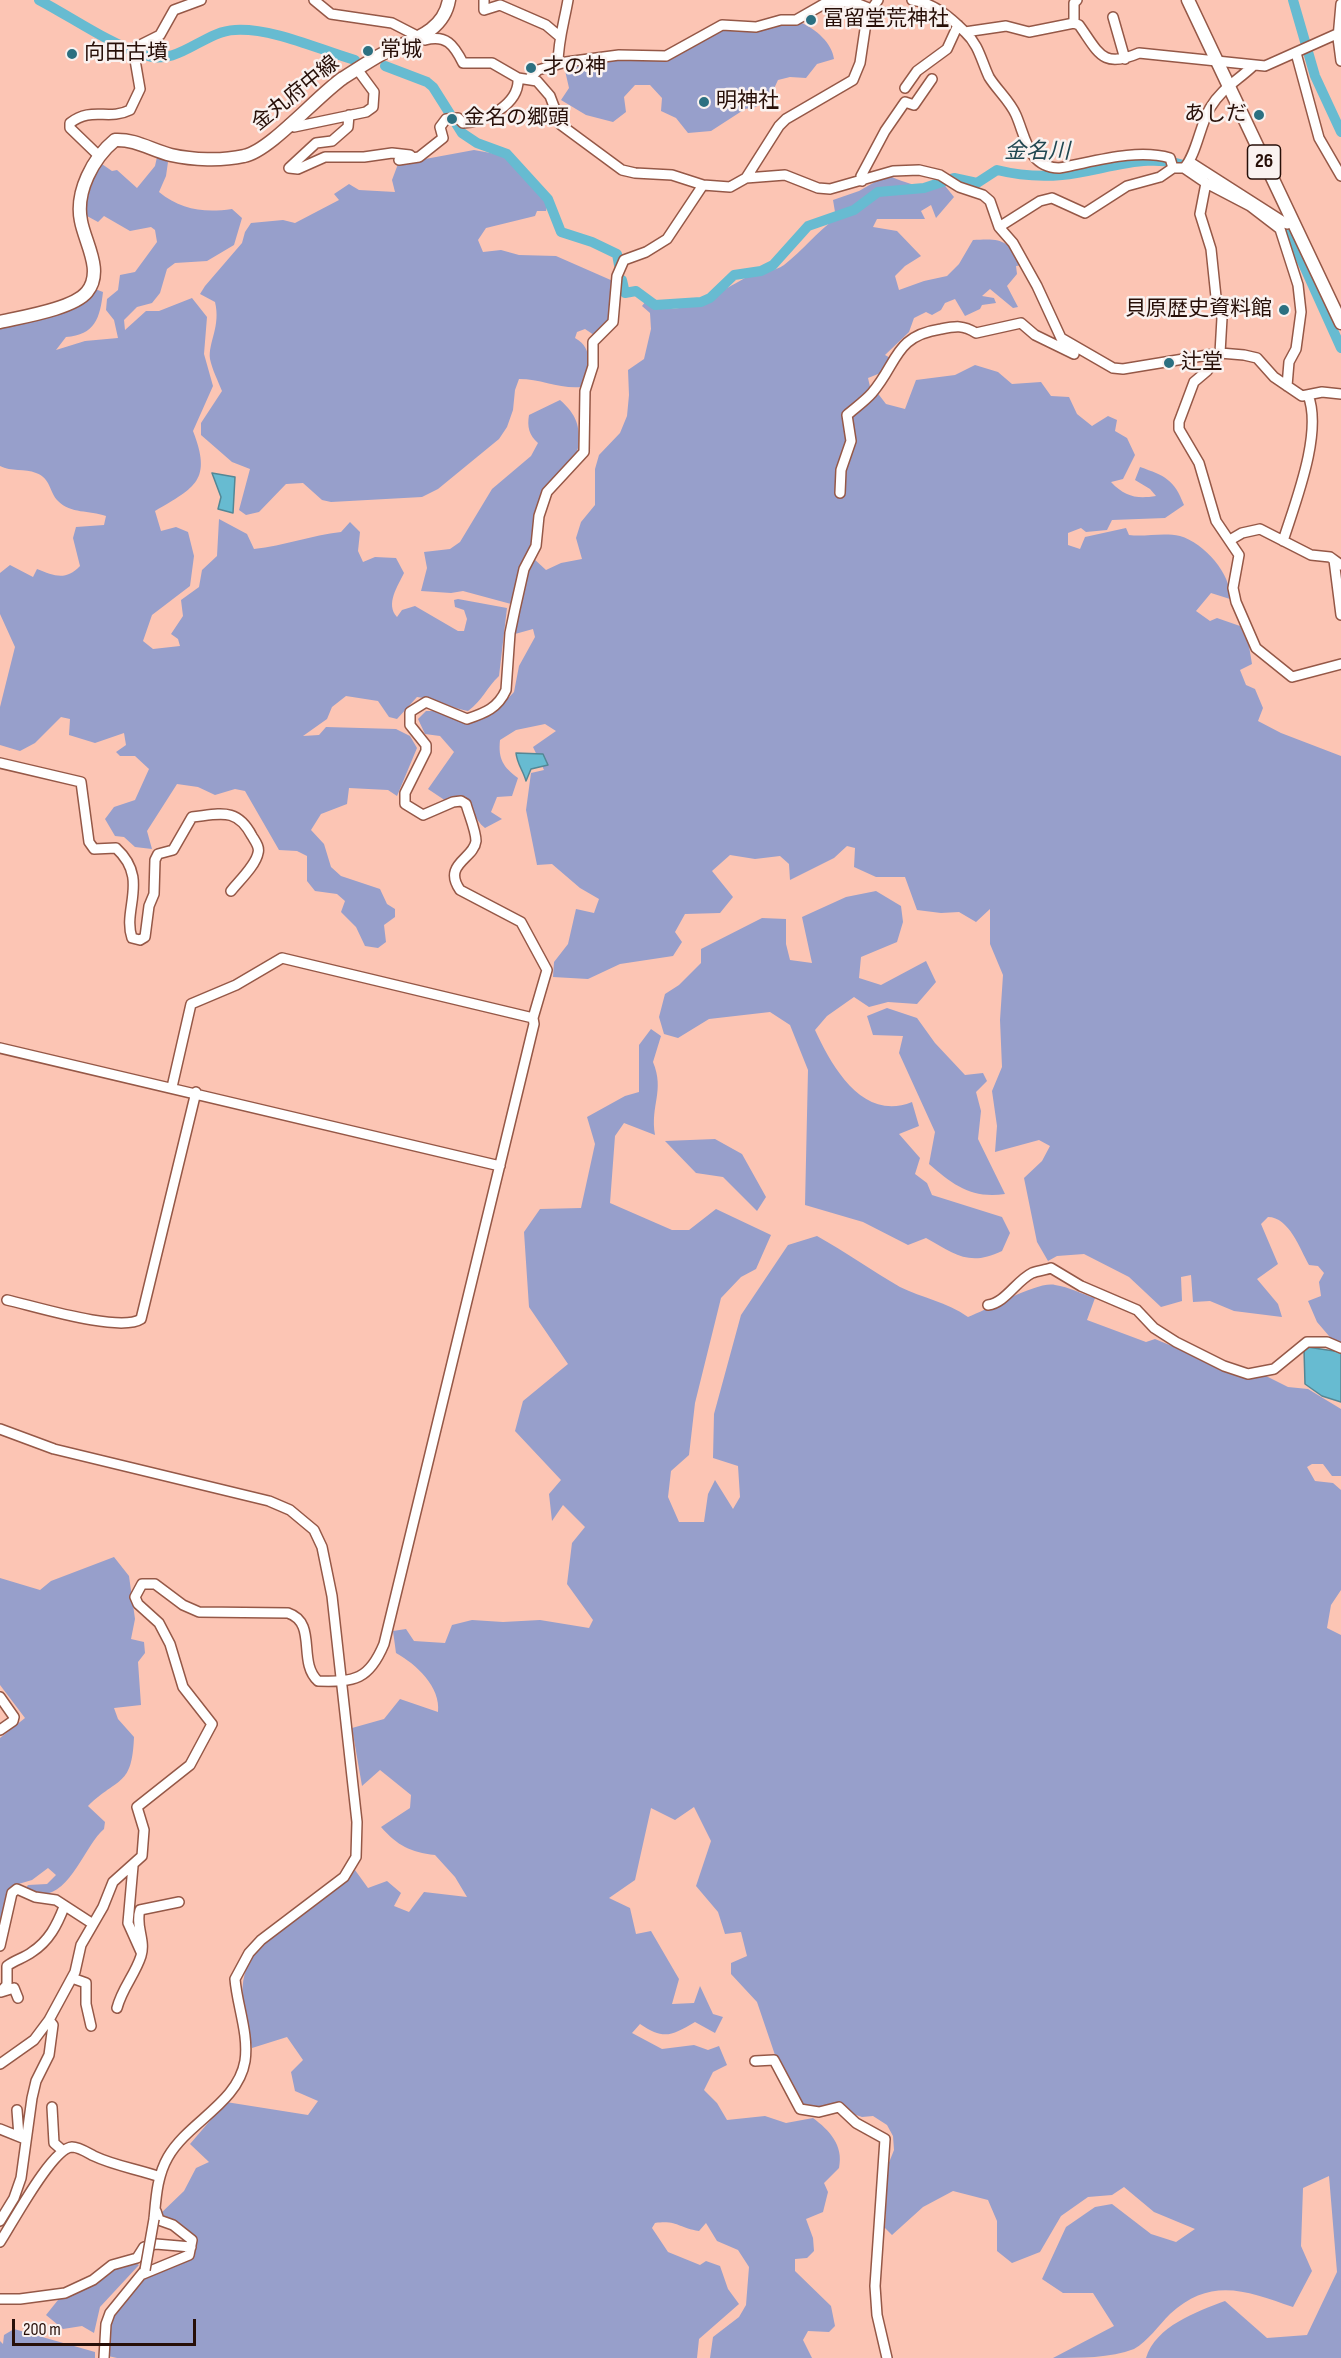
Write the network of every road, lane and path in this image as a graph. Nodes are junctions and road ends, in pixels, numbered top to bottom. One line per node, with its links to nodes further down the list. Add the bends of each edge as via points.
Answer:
1 (201, 0): 32 (street, via 174,10 160,35 135,50 140,89 130,110 104,115 89,112 70,123 70,128)
2 (314, 0): 17 (street, via 332,14 392,23)
3 (449, 0): 17 (main road, 金丸府中線, via 444,17)
4 (484, 0): 16 (street, via 484,10 500,5 546,25)
5 (568, 0): 16 (street)
6 (878, 0): 11 (street)
7 (912, 0): 14 (street, via 927,2)
8 (1077, 0): 13 (street)
9 (1188, 0): 20 (main road, 26)
10 (1341, 4): 15 (street)
11 (871, 9): 22 (street, via 856,3 829,1 796,20 756,27 722,25 666,56 619,55); 38 (street, via 854,80 779,126)
12 (1113, 17): 19 (street)
13 (1074, 23): 14 (street, via 1029,32 1006,26); 19 (street, via 1103,57 1110,61)
14 (961, 29): 29 (street, via 947,49 917,71); 36 (street, via 974,41 989,76 1016,115 1029,152 1038,162 1059,168 1127,156 1170,158)
15 (1339, 33): 18 (street); 21 (street)
16 (559, 36): 22 (street)
17 (418, 37): 24 (main road, 金丸府中線); 25 (street, via 445,40 455,45 463,63 492,63)
18 (1296, 53): 23 (street, via 1265,66); 37 (street, via 1319,138)
19 (1125, 59): 20 (street, via 1138,53)
20 (1215, 61): 23 (street); 28 (main road, 26)
21 (1341, 61)
22 (558, 64): 26 (street, via 538,70)
23 (1253, 66): 28 (street)
24 (357, 69): 30 (street, via 374,92 375,100 366,112); 31 (main road, 金丸府中線)
25 (518, 78): 26 (street); 33 (street, via 508,102 496,113 474,123 446,119 440,127 443,138)
26 (530, 78): 41 (street, via 542,84 561,125 622,170 684,177)
27 (932, 80): 39 (street, via 914,105 905,102 885,131)
28 (1228, 86): 35 (street, via 1221,90 1209,110); 42 (main road, 26)
29 (906, 88)
30 (349, 116): 31 (street, via 294,128); 33 (street, via 348,127 332,141 316,143 289,168 298,169 325,157 392,153)
31 (289, 124): 32 (main road, 金丸府中線, via 264,147 247,156 183,157 124,140 115,140)
32 (98, 155): 44 (main road, via 80,199 81,221 92,253 93,269 86,293 72,302)
33 (413, 158): 34 (street)
34 (399, 160)
35 (1187, 165): 36 (street); 40 (street); 42 (street, via 1287,224)
36 (1173, 168): 43 (street, via 1160,177 1127,186 1084,213 1052,198 1040,201)
37 (1341, 176)
38 (746, 178): 39 (street, via 785,175 830,189); 41 (street, via 724,188)
39 (862, 181): 43 (street, via 906,170 931,172 983,195 990,201)
40 (1206, 183): 47 (street, via 1200,214 1211,249 1222,318); 48 (street, via 1250,206 1280,229 1298,285 1301,312)
41 (703, 185): 59 (street, via 668,239 621,264 613,322 593,342 593,366 585,391 584,453 547,492 539,516 536,546 524,569 515,609 502,698 494,707 467,719 426,702 410,712 410,725 426,745 426,751 405,794 405,804 423,815 453,801 466,804 476,840 459,862 456,885 521,922 547,970)
42 (1292, 222): 45 (main road, 26)
43 (999, 227): 46 (street, via 1013,243 1037,286 1054,329 1070,346)
44 (0, 322)
45 (1341, 323)
46 (1087, 352): 47 (street, via 1113,368 1123,369); 51 (street, via 1081,357 1035,335 1022,323 976,333 963,325 910,338 872,393 847,415 851,441 841,471)
47 (1220, 353): 48 (street, via 1257,358); 52 (street, via 1194,382 1179,429 1199,463 1216,521)
48 (1287, 386): 50 (street)
49 (1341, 394): 50 (street, via 1322,392)
50 (1308, 396): 53 (street, via 1313,408 1312,434)
51 (840, 493)
52 (1230, 540): 53 (street, via 1260,529); 56 (street, via 1239,555 1233,588 1236,602 1256,648 1292,677)
53 (1283, 541): 54 (street, via 1311,555 1330,556)
54 (1338, 563): 55 (street)
55 (1341, 615)
56 (1341, 664)
57 (0, 763): 58 (street, via 81,782 89,842 94,849 116,848 124,855 135,888 129,930 132,938 145,937 154,894 155,860 158,854 173,850 192,818 225,814 245,822 258,855)
58 (231, 891)
59 (533, 1018): 61 (street, via 282,958 236,985 191,1004); 63 (street)
60 (0, 1048): 61 (street)
61 (172, 1087): 62 (street)
62 (196, 1092): 63 (street); 64 (street, via 141,1319 115,1324)
63 (500, 1166): 68 (street, via 384,1644 377,1663 365,1675)
64 (7, 1300)
65 (988, 1305): 66 (street, via 999,1301 1032,1273 1051,1268 1081,1286 1137,1310 1162,1335 1248,1374 1274,1369 1307,1342 1327,1342)
66 (1341, 1348)
67 (0, 1429): 68 (street, via 54,1449 242,1494 290,1510 314,1530 322,1547 332,1596)
68 (341, 1682): 71 (street, via 318,1681 313,1677 303,1623 298,1616 199,1612 155,1584 142,1584 135,1598 138,1604 159,1623 183,1687 212,1724 190,1765 137,1807 144,1830 142,1856); 90 (street, via 357,1822 356,1857 344,1877 249,1953 236,1978 244,2050 238,2080 170,2155)
69 (0, 1697): 70 (street, via 14,1717)
70 (0, 1731)
71 (133, 1866): 74 (street, via 112,1882); 76 (street, via 128,1923)
72 (179, 1902): 76 (street, via 140,1910 137,1919 143,1940)
73 (64, 1906): 74 (street); 75 (street, via 17,1889 12,1893); 78 (street, via 47,1939 8,1966 7,1984)
74 (93, 1924): 77 (street, via 81,1945)
75 (0, 1946)
76 (141, 1952): 80 (street)
77 (72, 1978): 81 (street); 82 (street, via 86,1983)
78 (0, 1991): 79 (street, via 14,1988)
79 (18, 1998)
80 (117, 2008)
81 (49, 2020): 84 (street, via 34,2040); 88 (street, via 53,2025 49,2055 36,2081)
82 (91, 2026)
83 (755, 2061): 98 (street, via 774,2060 800,2109 819,2112 839,2108 885,2139 875,2286)
84 (0, 2064)
85 (52, 2107): 89 (street, via 54,2143)
86 (17, 2110): 88 (street)
87 (0, 2129): 88 (street)
88 (22, 2138): 92 (street, via 21,2178)
89 (62, 2150): 90 (street, via 78,2148); 93 (street)
90 (160, 2177): 91 (street)
91 (155, 2208): 94 (street, via 159,2220 192,2240); 95 (street, bridge)
92 (0, 2221)
93 (0, 2242)
94 (191, 2247): 95 (street, via 189,2255); 96 (street, via 144,2247 137,2258 112,2265 93,2280 65,2293)
95 (144, 2272): 97 (street, via 110,2313)
96 (0, 2298)
97 (104, 2358)
98 (887, 2358)

